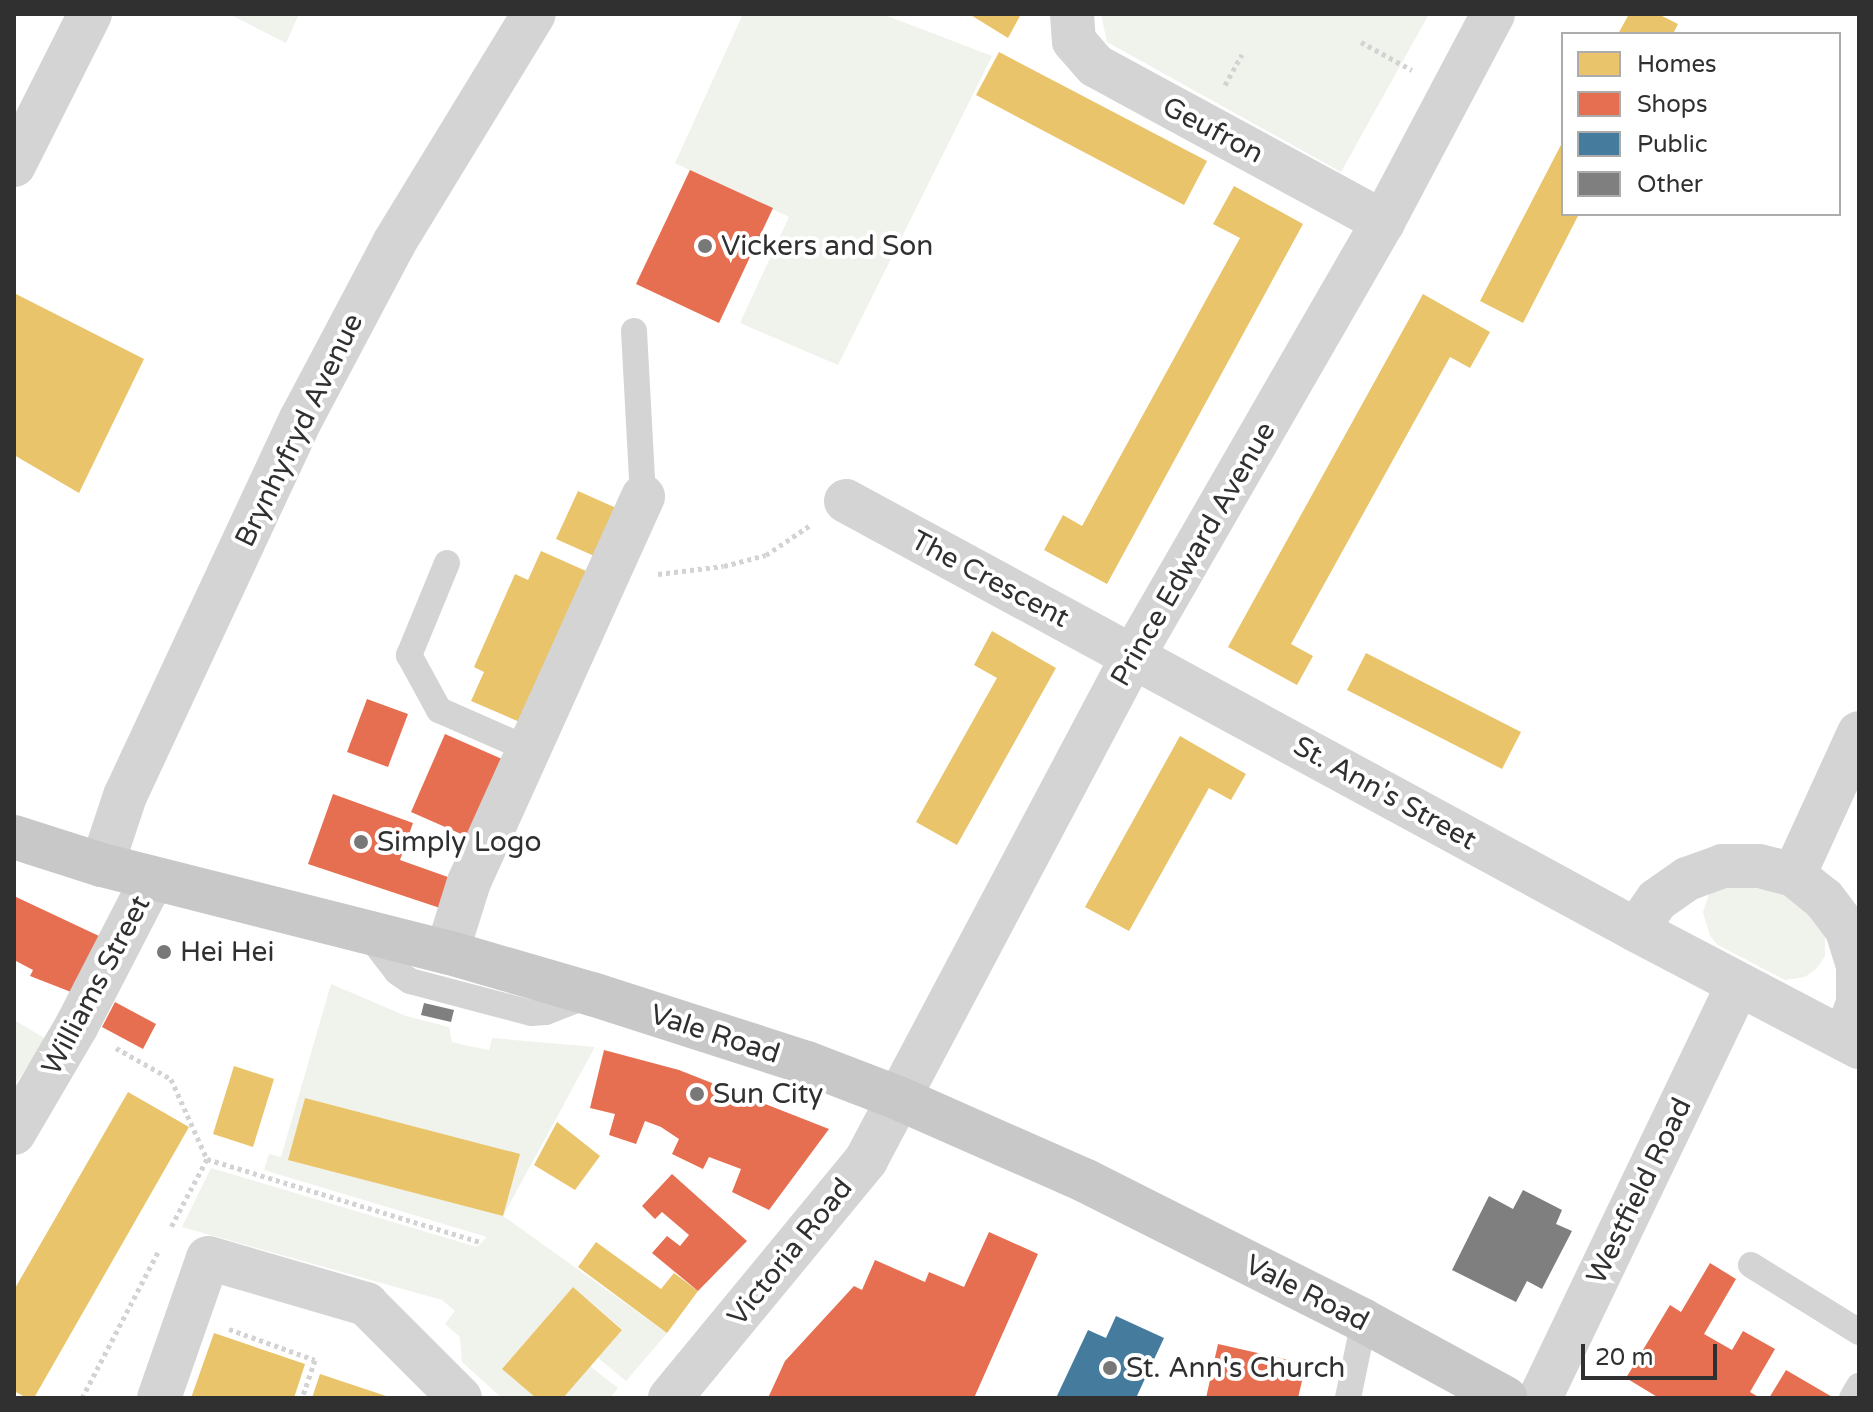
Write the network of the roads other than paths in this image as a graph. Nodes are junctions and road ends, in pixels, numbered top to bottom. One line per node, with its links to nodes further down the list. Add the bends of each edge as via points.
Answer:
1 (90, 14): 5 (street)
2 (534, 14): 15 (street, Brynhyfryd Avenue, via 394,243 301,419 125,796)
3 (1072, 14): 6 (street, Geufron, via 1074,41 1096,66)
4 (1493, 14): 6 (street, Prince Edward Avenue)
5 (14, 165)
6 (1383, 222): 11 (street, Prince Edward Avenue)
7 (634, 331): 8 (lane)
8 (643, 496): 13 (street)
9 (846, 501): 11 (street, The Crescent)
10 (447, 563): 13 (lane, via 409,655 439,710)
11 (1133, 656): 18 (street, St. Ann's Street); 24 (street, Prince Edward Avenue)
12 (1859, 733): 16 (street)
13 (528, 749): 20 (street, via 469,882)
14 (14, 837): 15 (main road, Vale Road)
15 (102, 865): 17 (main road, Vale Road)
16 (1794, 875): 18 (street, via 1759,866 1722,866 1699,874 1657,900); 23 (street, via 1824,899 1847,930 1858,965)
17 (153, 878): 19 (main road, Vale Road); 25 (street, Williams Street)
18 (1636, 930): 21 (street)
19 (367, 933): 20 (main road, Vale Road); 22 (lane, via 410,981 531,1013)
20 (447, 952): 22 (main road, Vale Road)
21 (1738, 984): 23 (street); 35 (street, Westfield Road)
22 (592, 994): 24 (main road, Vale Road)
23 (1852, 1043)
24 (898, 1098): 27 (main road, Vale Road, via 1086,1181); 32 (street, Victoria Road, via 866,1160)
25 (14, 1133)
26 (1751, 1265): 28 (lane)
27 (1364, 1321): 33 (lane); 34 (main road, Vale Road)
28 (1859, 1332)
29 (1859, 1386): 36 (lane)
30 (159, 1398): 31 (street, via 208,1258 366,1304)
31 (460, 1398)
32 (670, 1398)
33 (1348, 1398)
34 (1505, 1398)
35 (1540, 1398)
36 (1852, 1398)

